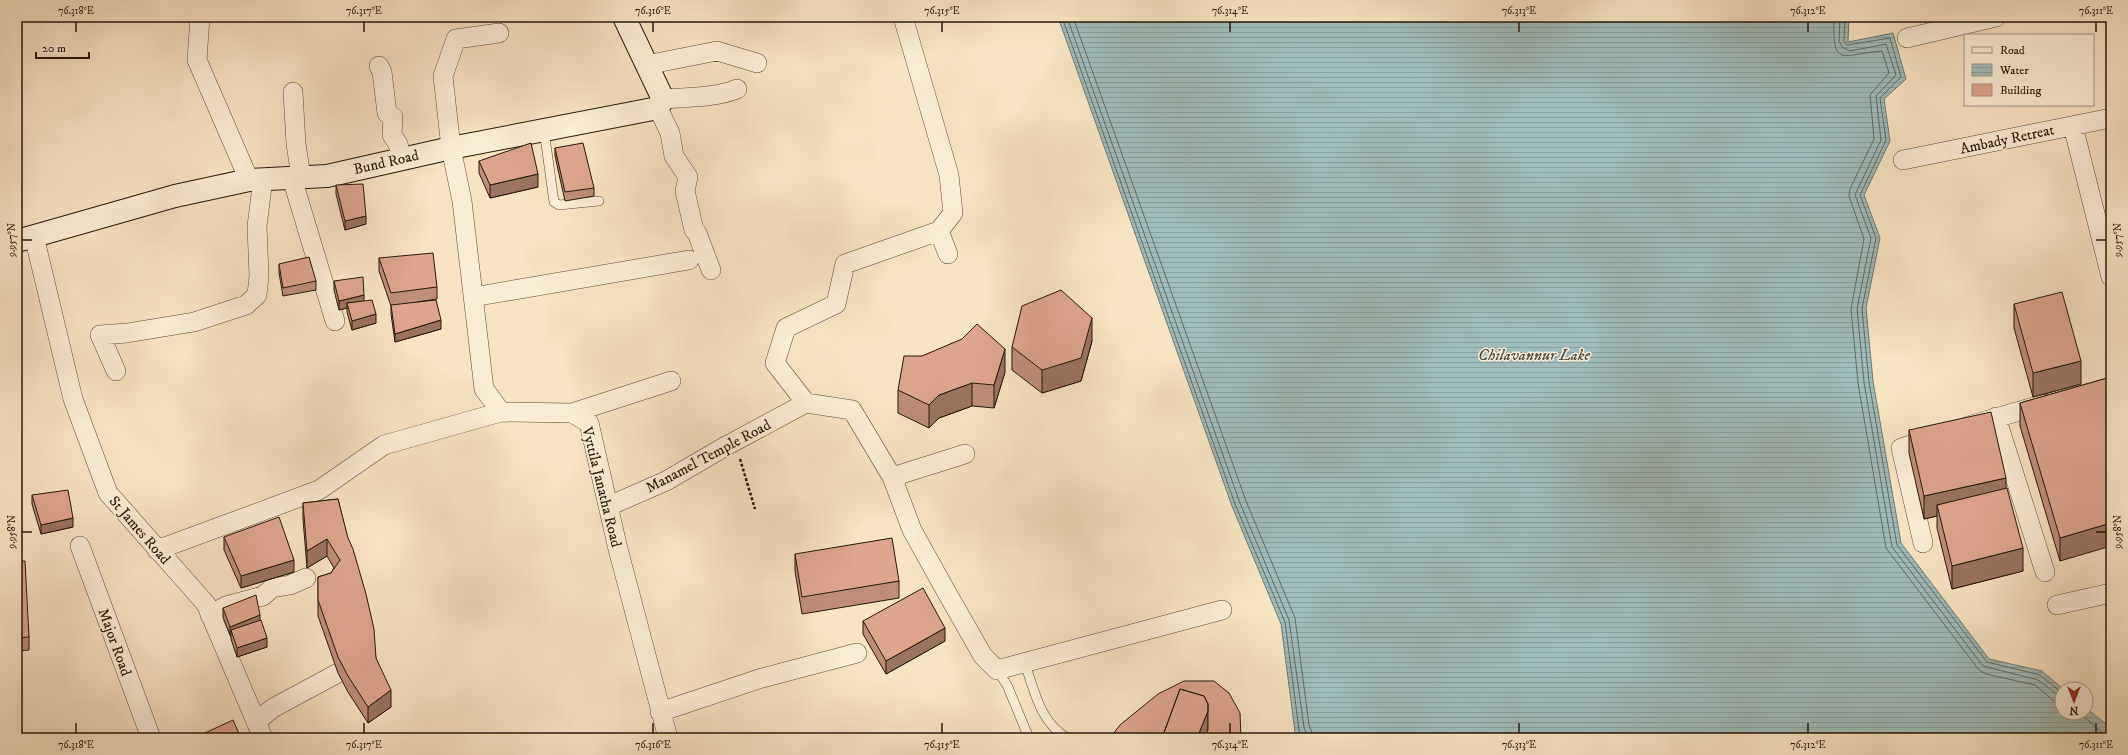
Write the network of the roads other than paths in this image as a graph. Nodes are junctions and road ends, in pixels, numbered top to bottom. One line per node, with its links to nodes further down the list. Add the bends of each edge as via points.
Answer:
1 (200, 17): 20 (street, via 197,60)
2 (624, 17): 8 (street)
3 (902, 17): 22 (street, via 949,175 954,213)
4 (1996, 17): 6 (street)
5 (499, 33): 16 (street, via 456,39 443,76)
6 (1907, 38)
7 (757, 63): 8 (street, via 717,51)
8 (646, 65): 12 (street)
9 (379, 66): 17 (street, via 387,113 393,117 392,135 398,144)
10 (737, 89): 12 (street, via 728,93)
11 (293, 92): 19 (street)
12 (660, 104): 15 (street, Bund Road); 26 (street, via 670,133 674,156 688,177 685,191 694,230)
13 (2111, 118): 14 (street, Ambady Retreat)
14 (2073, 126): 18 (street, Ambady Retreat); 27 (street)
15 (544, 130): 16 (street, Bund Road); 21 (lane, via 554,202 559,205)
16 (451, 148): 17 (street, Bund Road); 28 (street, via 462,201)
17 (402, 159): 19 (street, Bund Road, via 327,176)
18 (1903, 160)
19 (296, 177): 20 (street, Bund Road); 29 (street)
20 (256, 180): 23 (street, Bund Road, via 175,196); 30 (street, via 259,276 257,296 246,305 194,322 100,335)
21 (599, 201)
22 (939, 231): 24 (street); 33 (street, via 845,264 836,304 786,328 774,363)
23 (25, 239): 42 (street, St James Road, via 73,399 108,494)
24 (948, 254)
25 (689, 260): 28 (street)
26 (711, 270)
27 (2111, 277)
28 (473, 297): 34 (street, via 484,389)
29 (335, 320)
30 (116, 371)
31 (671, 380): 35 (street)
32 (2065, 399): 36 (street)
33 (806, 403): 38 (street, via 852,410); 39 (street, Manamel Temple Road, via 666,481)
34 (501, 412): 35 (street, Vyttila Janatha Road); 42 (street, Vyttila Janatha Road, via 384,445 319,490)
35 (572, 412): 39 (street, Vyttila Janatha Road, via 590,423)
36 (1996, 418): 40 (street, via 1901,448); 43 (street)
37 (965, 454): 38 (street)
38 (892, 478): 51 (street, via 912,530 983,656)
39 (608, 506): 53 (street, Vyttila Janatha Road)
40 (1923, 543)
41 (80, 546): 55 (street, Major Road)
42 (157, 550): 48 (street, St James Road, via 206,604)
43 (2045, 572)
44 (306, 578): 48 (street, via 290,586 272,588 263,596 232,604)
45 (2111, 593): 46 (street)
46 (2057, 605)
47 (1222, 610): 50 (street)
48 (210, 616): 54 (street, St James Road)
49 (857, 653): 53 (street, via 762,678)
50 (1025, 664): 51 (street); 58 (lane, via 1044,716 1050,725)
51 (997, 670): 57 (lane, via 1007,685)
52 (338, 673): 54 (street, via 272,708)
53 (660, 712): 56 (street, Vyttila Janatha Road)
54 (260, 730)
55 (151, 738)
56 (668, 738)
57 (1029, 738)
58 (1067, 738)

